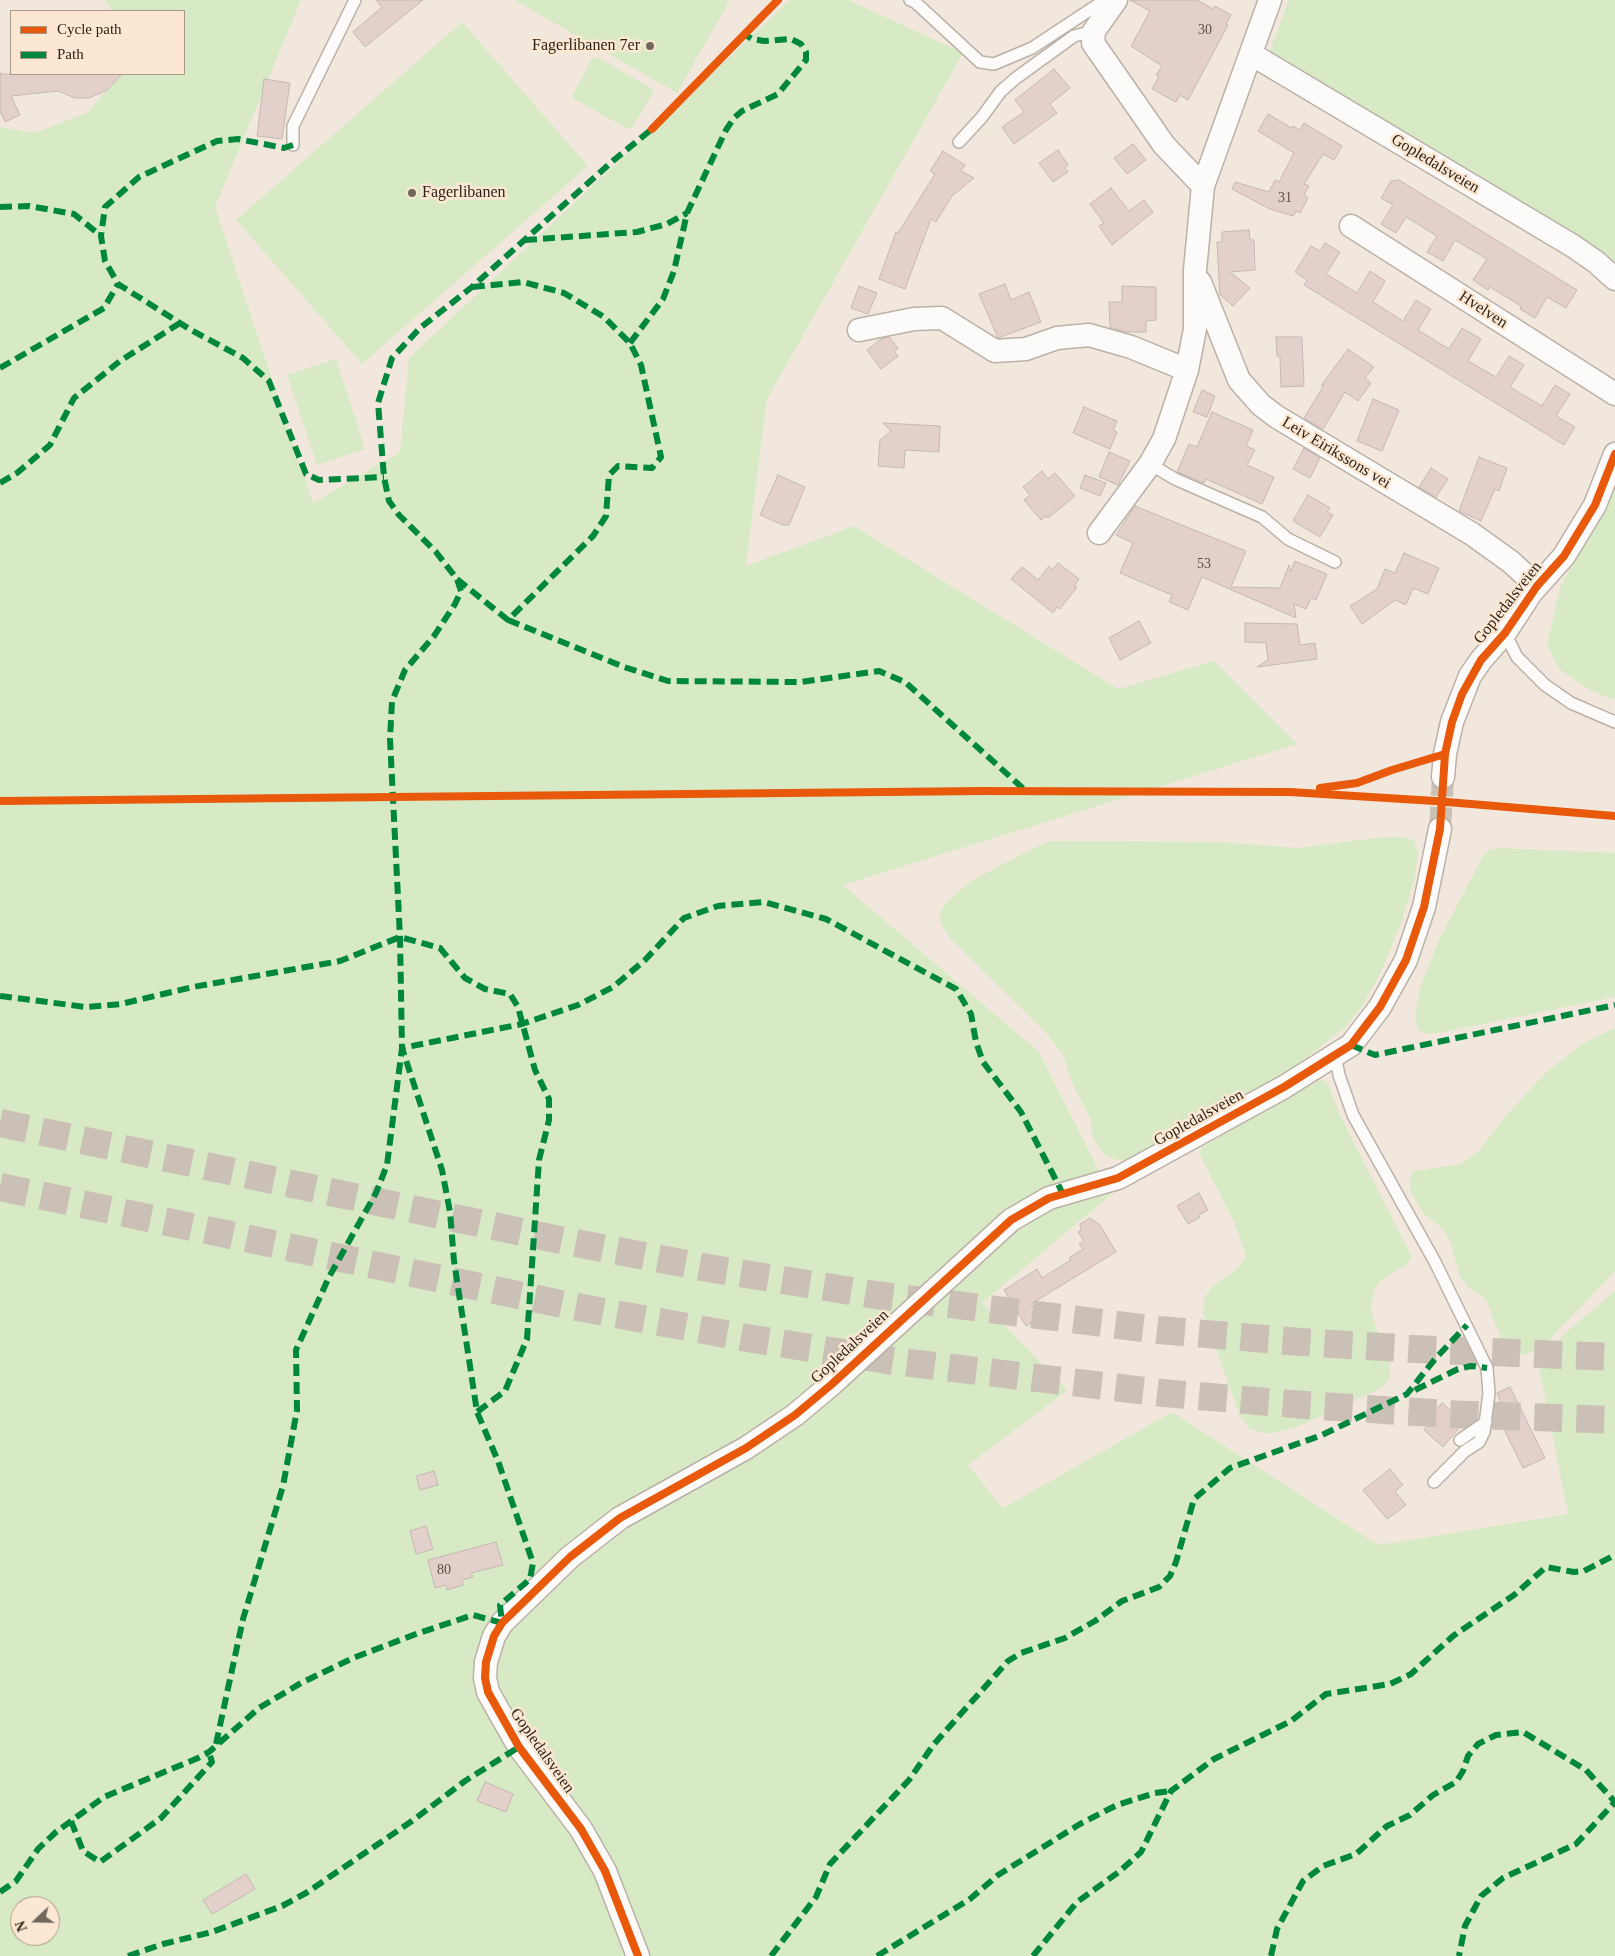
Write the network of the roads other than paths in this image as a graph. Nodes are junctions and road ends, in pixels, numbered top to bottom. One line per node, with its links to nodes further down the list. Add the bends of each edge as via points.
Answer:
1 (354, 0): 9 (lane, via 294,126)
2 (910, 0): 3 (lane, via 980,62 994,64 1032,48)
3 (1105, 0)
4 (1116, 0): 6 (street)
5 (1270, 0): 7 (street, Leiv Eirikssons vei)
6 (1094, 31): 8 (lane, via 1074,36 1016,78); 10 (street, via 1093,43 1101,57 1164,145)
7 (1251, 54): 10 (street, Leiv Eirikssons vei); 13 (street, Gopledalsveien, via 1572,246)
8 (958, 142)
9 (292, 144)
10 (1203, 186): 12 (street, Leiv Eirikssons vei)
11 (1351, 226): 16 (street, Hvelven)
12 (1195, 270): 15 (street, Leiv Eirikssons vei, via 1196,329); 21 (street, Leiv Eirikssons vei, via 1232,365 1239,380 1255,399 1277,417 1472,534)
13 (1615, 279)
14 (859, 330): 15 (street, via 914,319 942,318 995,351 1026,349 1057,338 1089,335 1131,347)
15 (1187, 370): 18 (street, Leiv Eirikssons vei, via 1164,439)
16 (1615, 394)
17 (1615, 454): 21 (street, Gopledalsveien, via 1595,505 1564,556)
18 (1150, 464): 19 (street, Leiv Eirikssons vei); 20 (lane, via 1262,517 1288,539)
19 (1099, 533)
20 (1335, 562)
21 (1537, 586): 22 (street, Gopledalsveien)
22 (1505, 633): 23 (lane, via 1517,657 1545,684 1570,704); 24 (street, Gopledalsveien, via 1481,660 1462,694 1445,754)
23 (1615, 722)
24 (1444, 777)
25 (1440, 829): 26 (street, Gopledalsveien, via 1424,907 1406,960 1374,1015 1351,1045)
26 (1335, 1055): 27 (lane, via 1353,1115 1482,1354 1489,1379); 30 (street, Gopledalsveien, via 1284,1087 1118,1178 1049,1198 1011,1220 795,1415 746,1448 620,1518 570,1557 502,1624 494,1636 486,1662 488,1692 519,1747 581,1829 604,1871)
27 (1486, 1422): 28 (lane); 29 (lane, via 1479,1442 1465,1451)
28 (1460, 1440)
29 (1434, 1482)
30 (638, 1956)

